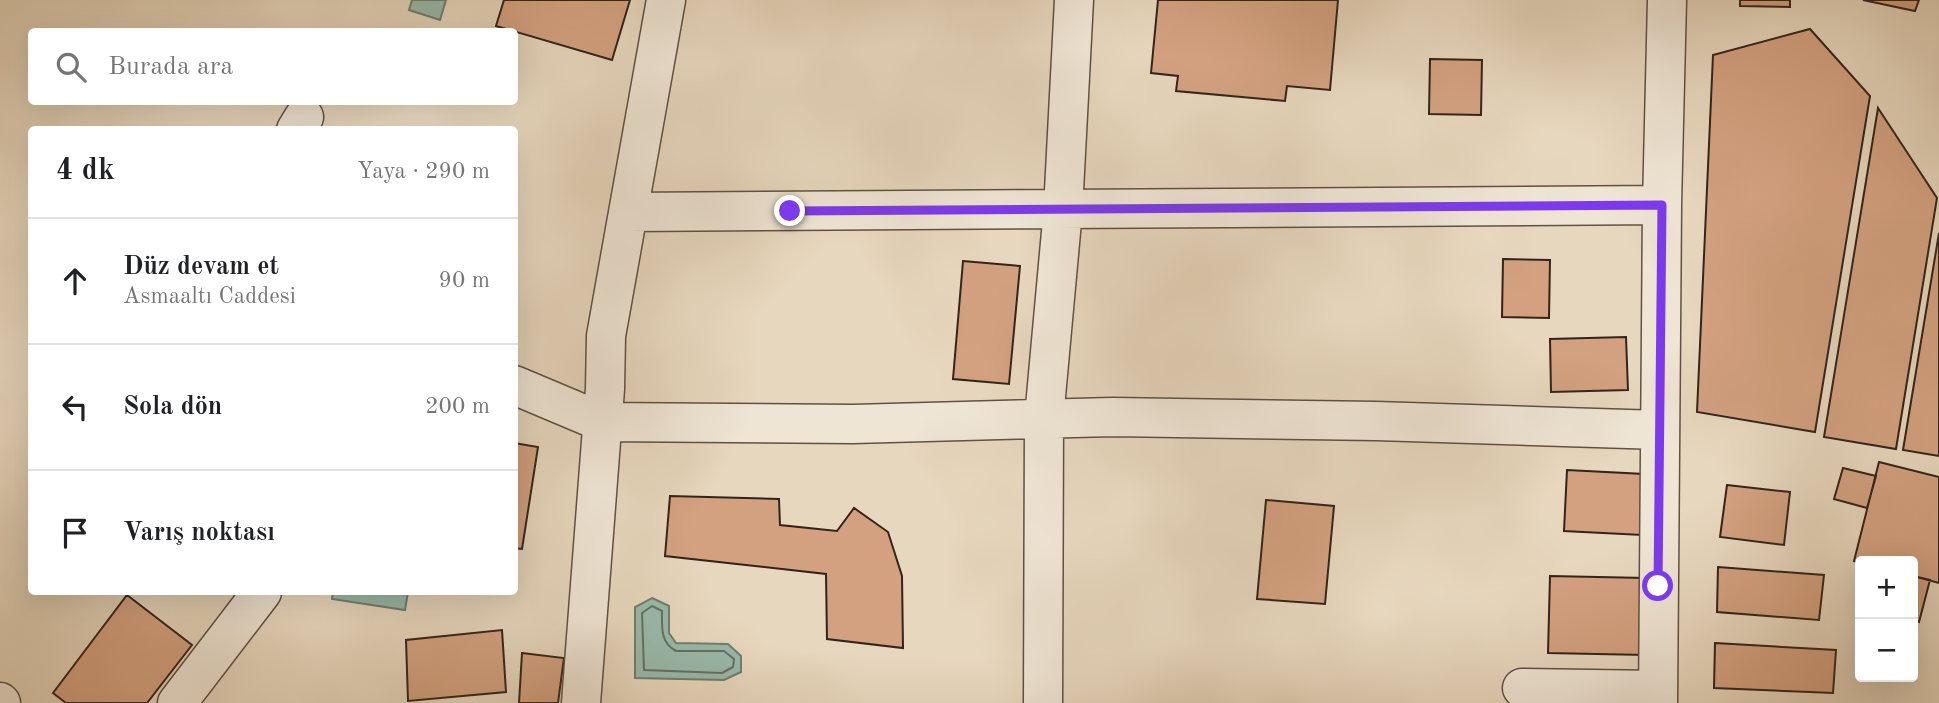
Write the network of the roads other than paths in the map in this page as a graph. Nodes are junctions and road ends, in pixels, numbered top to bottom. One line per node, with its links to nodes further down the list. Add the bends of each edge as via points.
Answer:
1 (666, 0): 6 (street)
2 (1074, 0): 5 (street)
3 (1667, 0): 4 (street)
4 (1662, 205): 5 (street); 10 (street)
5 (1063, 211): 6 (street); 8 (street)
6 (628, 212): 9 (street, via 606,336)
7 (518, 387): 9 (street)
8 (1044, 418): 9 (street, via 853,424); 10 (street); 16 (street)
9 (602, 422): 15 (street)
10 (1660, 430): 13 (street)
11 (260, 595): 14 (street)
12 (1522, 688): 13 (street)
13 (1658, 696)
14 (177, 703)
15 (581, 703)
16 (1043, 703)

